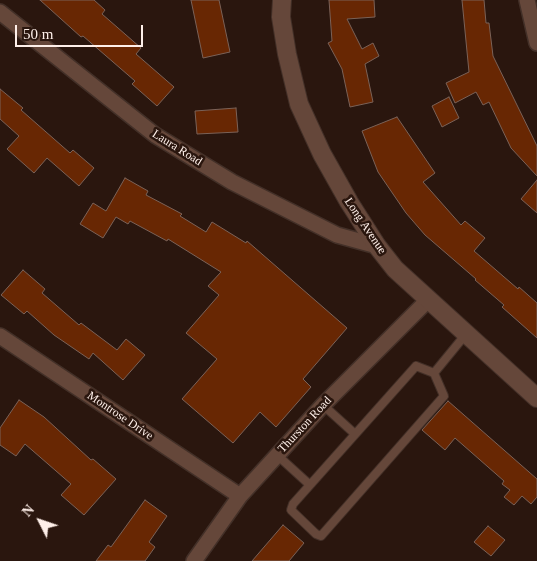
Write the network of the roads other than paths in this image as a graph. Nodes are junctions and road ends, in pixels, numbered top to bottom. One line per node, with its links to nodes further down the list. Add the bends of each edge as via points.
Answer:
1 (282, 0): 5 (street, Long Avenue, via 281,17 287,54 299,104 322,154)
2 (527, 0): 4 (street)
3 (0, 12): 5 (street, Laura Road, via 154,135 232,182 328,231)
4 (537, 43)
5 (377, 246): 6 (street, Long Avenue)
6 (428, 300): 7 (street, Long Avenue); 11 (street, Thurston Road)
7 (466, 334): 9 (lane); 10 (street, Long Avenue)
8 (0, 336): 15 (street, Montrose Drive)
9 (434, 373): 12 (lane, via 416,366); 14 (lane, via 444,396 321,536 291,510)
10 (537, 398)
11 (323, 406): 12 (lane); 13 (street, Thurston Road)
12 (355, 434): 14 (lane)
13 (277, 455): 14 (lane); 15 (street, Thurston Road)
14 (310, 485)
15 (240, 496): 16 (street, Thurston Road)
16 (194, 561)

